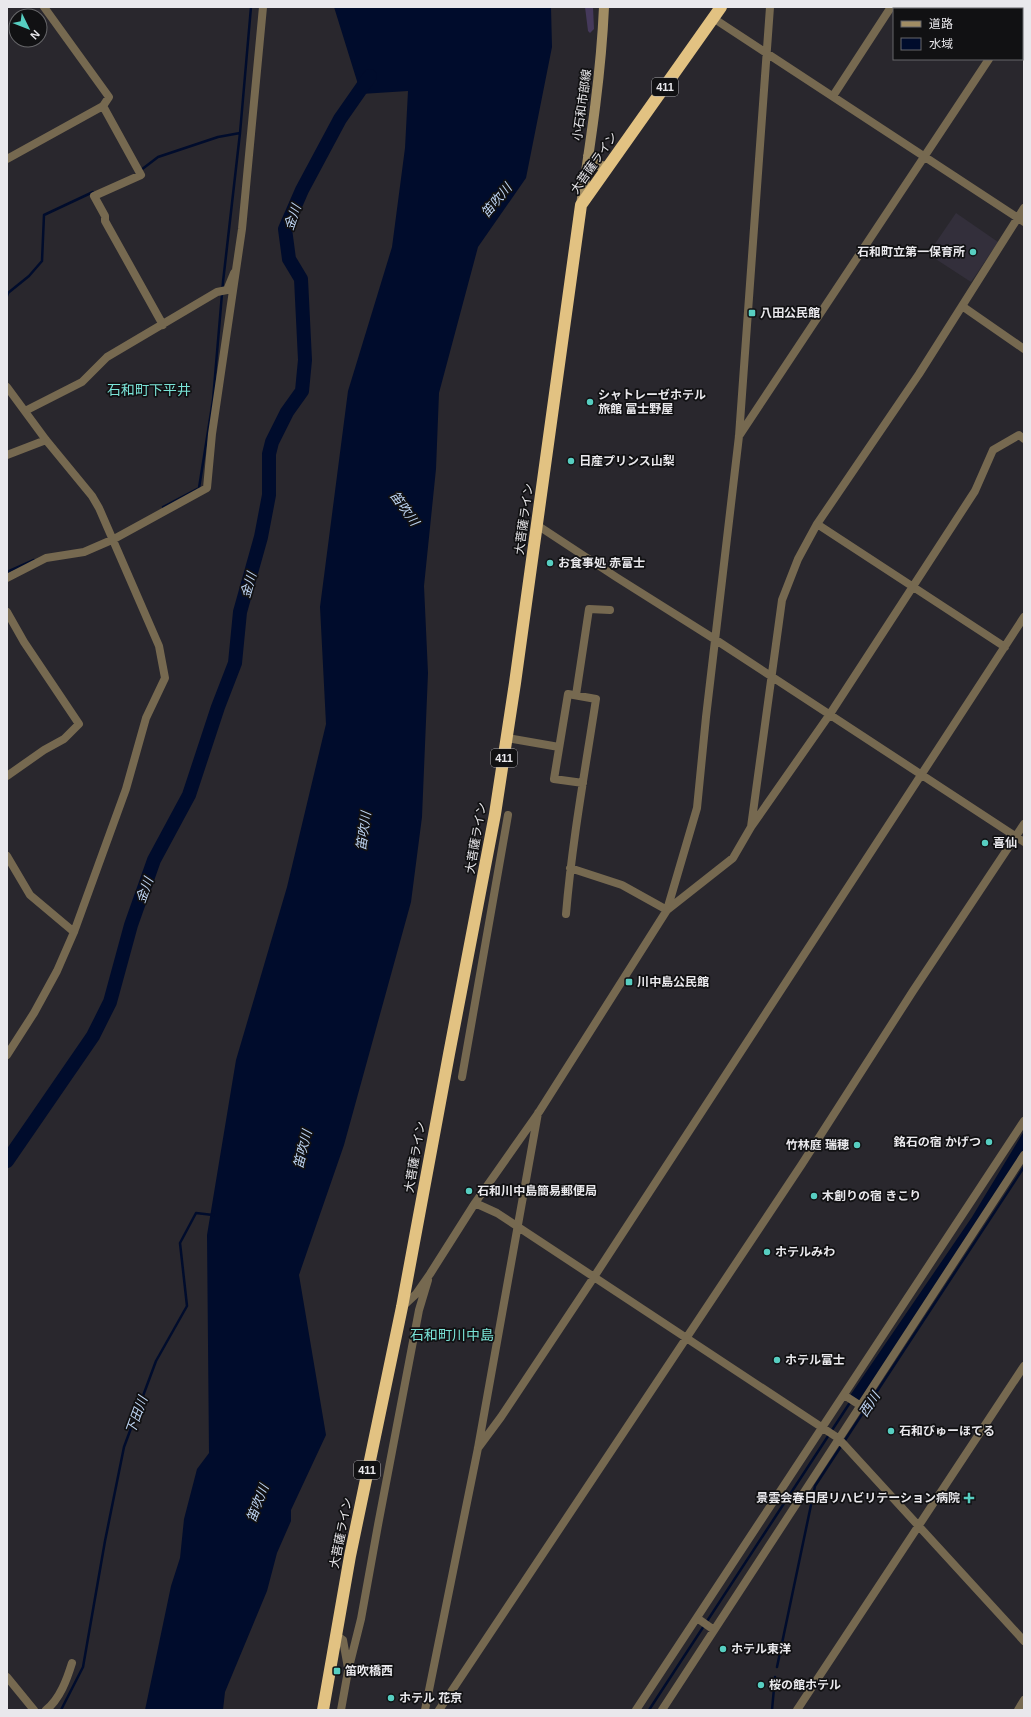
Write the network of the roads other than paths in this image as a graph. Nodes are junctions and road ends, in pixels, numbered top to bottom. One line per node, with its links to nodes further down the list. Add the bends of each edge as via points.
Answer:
1 (44, 7): 11 (street, via 109,97)
2 (263, 7): 19 (street)
3 (604, 7): 12 (main road, 小石和市部線, via 602,54)
4 (721, 7): 7 (highway, 大菩薩ライン / 411)
5 (770, 7): 8 (street)
6 (891, 7): 10 (street)
7 (713, 18): 8 (street); 15 (highway, 大菩薩ライン / 411)
8 (766, 52): 10 (street); 26 (street)
9 (988, 60): 13 (street)
10 (833, 96): 13 (street)
11 (103, 106): 14 (street); 21 (street, via 141,175 94,196 105,216 105,221)
12 (588, 156): 15 (main road, via 598,165); 16 (main road, 小石和市部線)
13 (925, 156): 18 (street); 26 (street)
14 (7, 159)
15 (609, 166): 16 (highway, 大菩薩ライン / 411)
16 (581, 205): 30 (highway, 大菩薩ライン / 411)
17 (1024, 208): 18 (street)
18 (1021, 220): 20 (street)
19 (238, 263): 21 (street, via 227,290 217,292); 31 (street, via 212,434 207,488)
20 (962, 306): 22 (street); 29 (street)
21 (163, 325): 24 (street, via 107,357 82,382)
22 (1024, 349)
23 (7, 387): 24 (street)
24 (25, 411): 27 (street)
25 (1022, 435): 33 (street, via 993,450 975,491)
26 (739, 436): 37 (street)
27 (46, 440): 28 (street); 31 (street, via 92,496)
28 (7, 455)
29 (818, 524): 33 (street); 39 (street, via 798,559 782,600)
30 (537, 525): 37 (street); 42 (highway, 大菩薩ライン / 411)
31 (113, 537): 32 (street, via 84,552 46,558); 58 (street, via 159,646 165,678 146,718 126,789)
32 (7, 578)
33 (913, 585): 38 (street); 41 (street)
34 (610, 610): 40 (street, via 588,609)
35 (7, 612): 45 (street, via 79,724 64,739)
36 (1024, 617): 38 (street)
37 (716, 640): 39 (street); 56 (street, via 697,808)
38 (1005, 647): 44 (street)
39 (773, 676): 41 (street); 49 (street)
40 (576, 695): 43 (street, via 568,694); 46 (street, via 596,699)
41 (830, 714): 44 (street); 49 (street)
42 (507, 738): 43 (street); 54 (highway, 大菩薩ライン / 411)
43 (559, 747): 46 (street, via 554,779)
44 (920, 775): 50 (street); 67 (street)
45 (7, 776)
46 (583, 783): 53 (street)
47 (508, 815): 55 (street)
48 (1024, 824): 50 (street)
49 (751, 827): 56 (street, via 733,858)
50 (1016, 837): 51 (street); 69 (street)
51 (1024, 842)
52 (7, 856): 58 (street, via 30,895)
53 (570, 868): 56 (street, via 622,885); 57 (street)
54 (481, 887): 55 (street); 68 (highway, 大菩薩ライン / 411)
55 (495, 892): 60 (street)
56 (667, 910): 61 (street)
57 (566, 914)
58 (74, 932): 59 (street, via 57,971)
59 (7, 1055)
60 (462, 1077)
61 (538, 1112): 64 (street); 65 (street)
62 (1024, 1121): 71 (street)
63 (1024, 1155): 72 (street)
64 (475, 1203): 65 (street, via 497,1213); 66 (street)
65 (519, 1228): 67 (street); 75 (street)
66 (430, 1274): 68 (street, via 416,1294); 82 (street, via 419,1310 361,1619)
67 (594, 1277): 69 (street); 75 (street)
68 (402, 1307): 79 (highway, 大菩薩ライン / 411)
69 (686, 1338): 73 (street); 90 (street)
70 (1024, 1366): 76 (street)
71 (846, 1397): 72 (street); 73 (street)
72 (859, 1406): 74 (street)
73 (824, 1429): 74 (street); 77 (street)
74 (838, 1439): 76 (street); 78 (street)
75 (478, 1448): 89 (street)
76 (918, 1525): 80 (street); 93 (street)
77 (697, 1618): 78 (street); 91 (street)
78 (714, 1630): 92 (street)
79 (336, 1635): 82 (street, via 343,1640); 87 (highway, 大菩薩ライン / 411)
80 (1024, 1641)
81 (72, 1663): 86 (street, via 67,1680)
82 (348, 1671): 88 (street)
83 (7, 1676): 85 (street)
84 (1024, 1700): 94 (street)
85 (34, 1710)
86 (46, 1710)
87 (323, 1710)
88 (341, 1710)
89 (425, 1710)
90 (439, 1710)
91 (636, 1710)
92 (662, 1710)
93 (797, 1710)
94 (1018, 1710)

